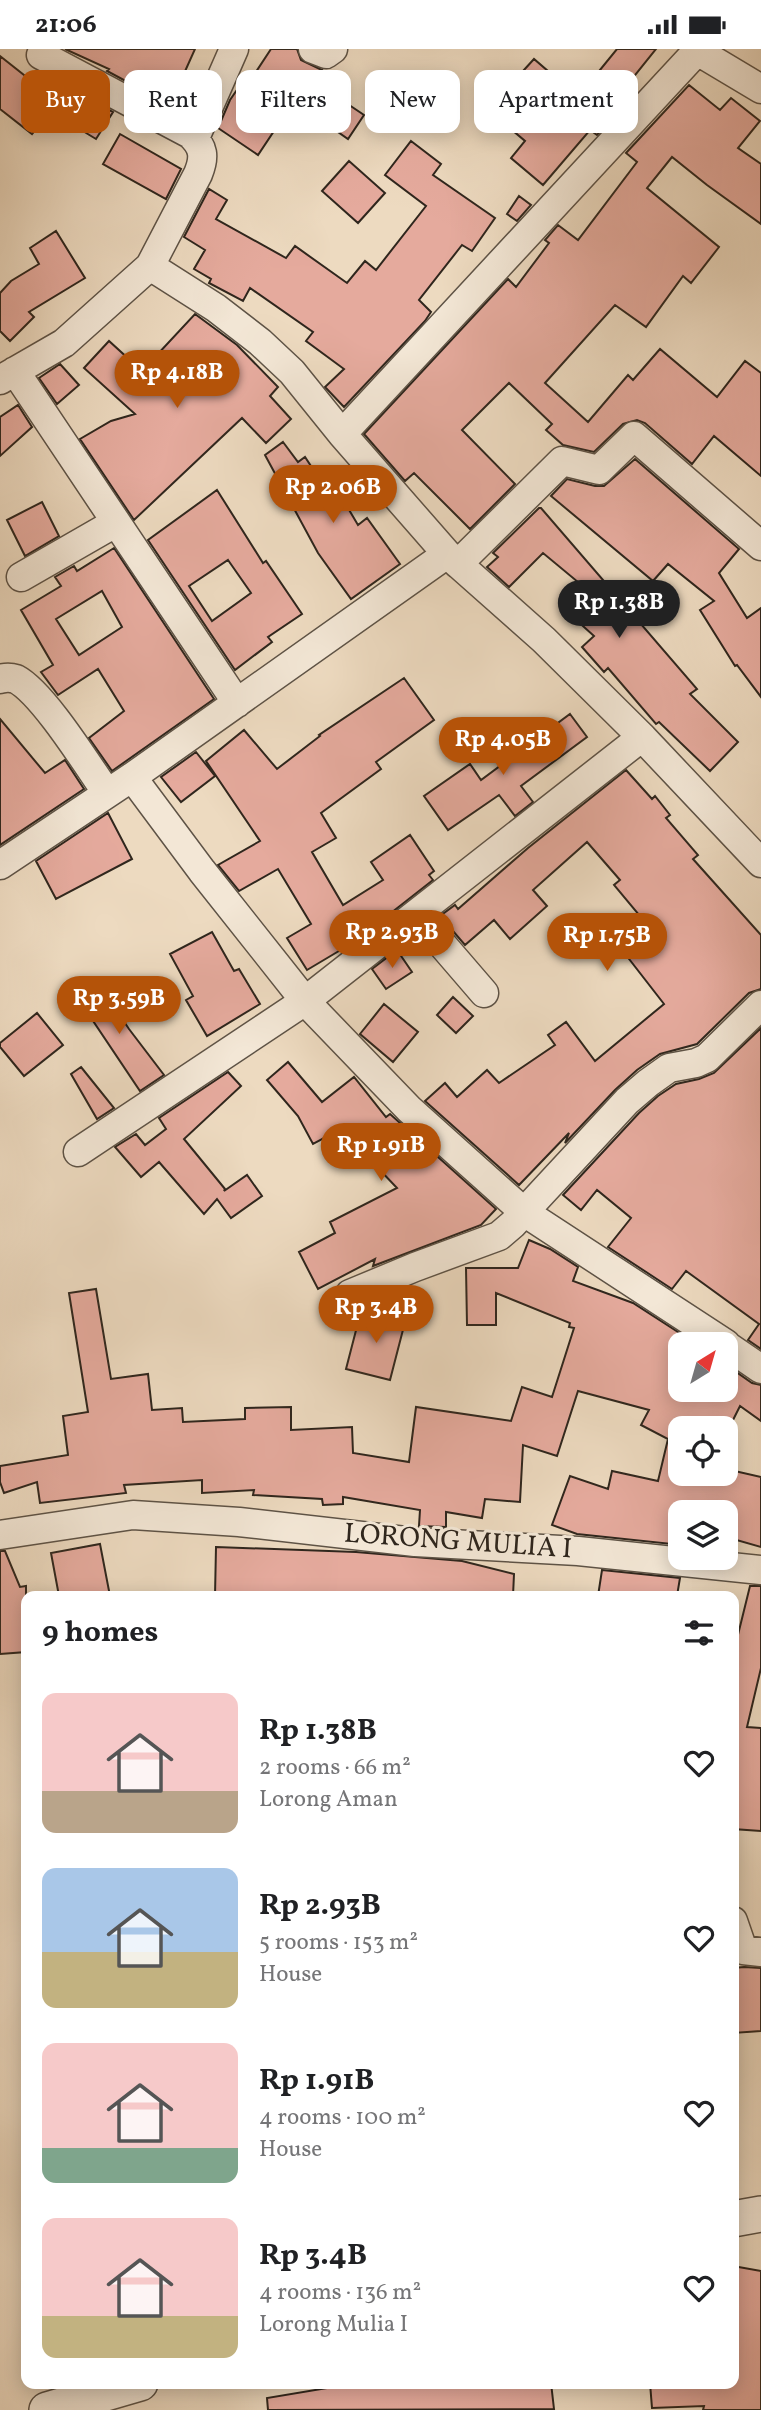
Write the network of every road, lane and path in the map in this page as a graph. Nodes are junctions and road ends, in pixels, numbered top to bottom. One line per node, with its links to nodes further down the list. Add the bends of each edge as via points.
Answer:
1 (234, 49): 7 (street)
2 (313, 49): 3 (street, via 326,54)
3 (333, 49)
4 (697, 50): 6 (street); 10 (street)
5 (41, 55): 7 (street)
6 (761, 89)
7 (195, 138): 8 (street, via 204,153 202,164)
8 (150, 266): 9 (street, via 64,342); 10 (street, via 260,342 292,372)
9 (8, 376): 11 (street)
10 (342, 434): 13 (street)
11 (115, 523): 14 (street); 16 (street)
12 (761, 545): 13 (street, via 634,436 599,470 562,461)
13 (453, 559): 16 (street); 17 (street)
14 (22, 577)
15 (0, 679): 19 (street, via 18,681 38,699)
16 (237, 703): 18 (street)
17 (642, 737): 20 (street); 22 (street)
18 (132, 777): 19 (street); 24 (street)
19 (107, 793): 21 (street)
20 (761, 863)
21 (0, 865)
22 (416, 914): 23 (street); 24 (street)
23 (484, 993)
24 (305, 1001): 26 (street); 27 (street, via 409,1109)
25 (761, 1005): 27 (street, via 707,1058 669,1068 627,1101)
26 (78, 1152)
27 (524, 1212): 28 (street, via 499,1236); 29 (street)
28 (350, 1294)
29 (708, 1332)
30 (738, 1353): 31 (street)
31 (761, 1369)
32 (0, 1535): 33 (street, LORONG MULIA I, via 133,1515 155,1516)
33 (761, 1570)
34 (739, 1935): 35 (street)
35 (746, 1951)
36 (761, 2214): 37 (street)
37 (739, 2218)
38 (120, 2389): 39 (street)
39 (47, 2410)

